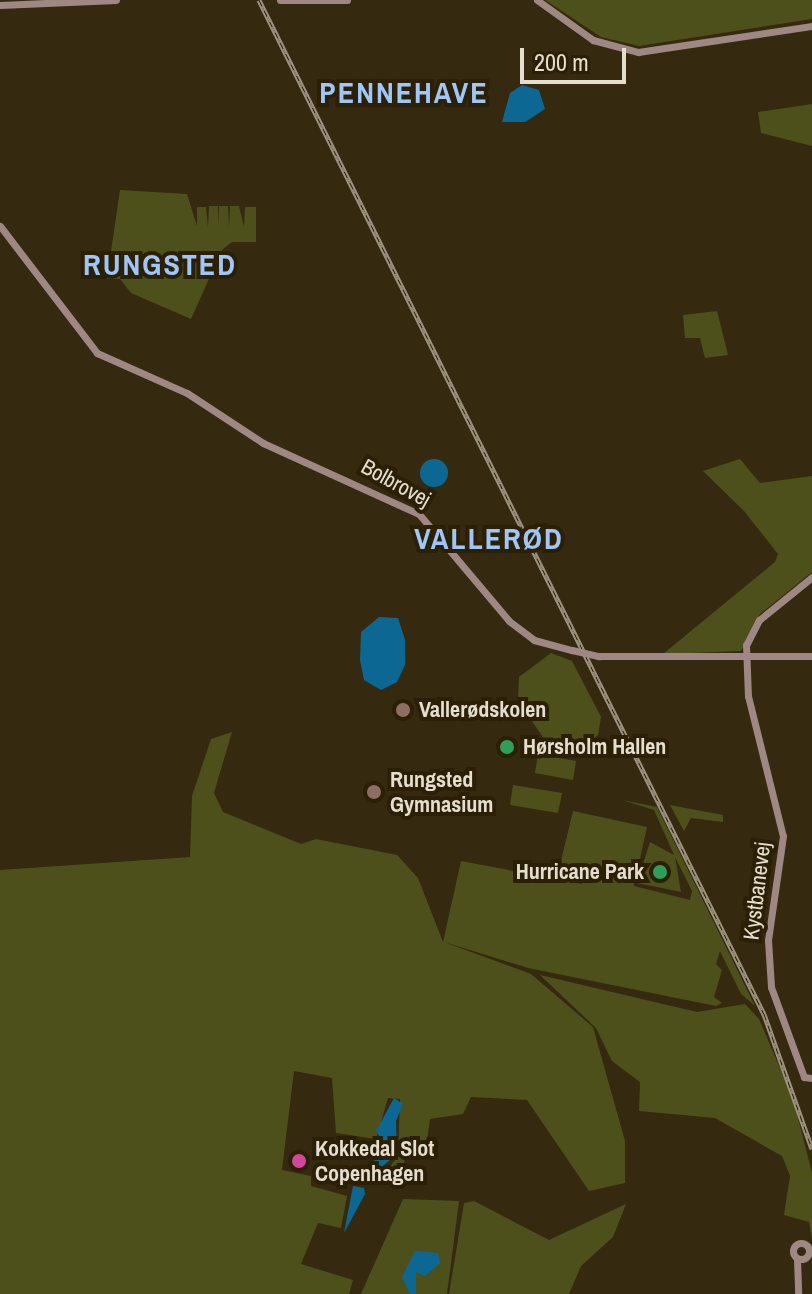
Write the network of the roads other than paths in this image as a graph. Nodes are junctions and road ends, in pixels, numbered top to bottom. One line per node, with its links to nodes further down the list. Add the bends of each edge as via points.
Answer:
1 (116, 0): 5 (street)
2 (280, 0): 3 (street)
3 (347, 0)
4 (537, 0): 6 (street, via 593,40 638,52)
5 (0, 5)
6 (812, 26)
7 (0, 226): 9 (street, Bolbrovej, bridge, via 97,353 187,393 263,443 419,514 515,627 599,656)
8 (812, 577): 9 (street, via 759,620)
9 (746, 656): 10 (street, Bolbrovej); 11 (street, Kystbanevej, via 748,696 783,836 768,940 770,980)
10 (812, 656)
11 (809, 1078)
12 (810, 1250): 13 (street); 13 (street, via 796,1244)
13 (800, 1259): 14 (street)
14 (800, 1294)

